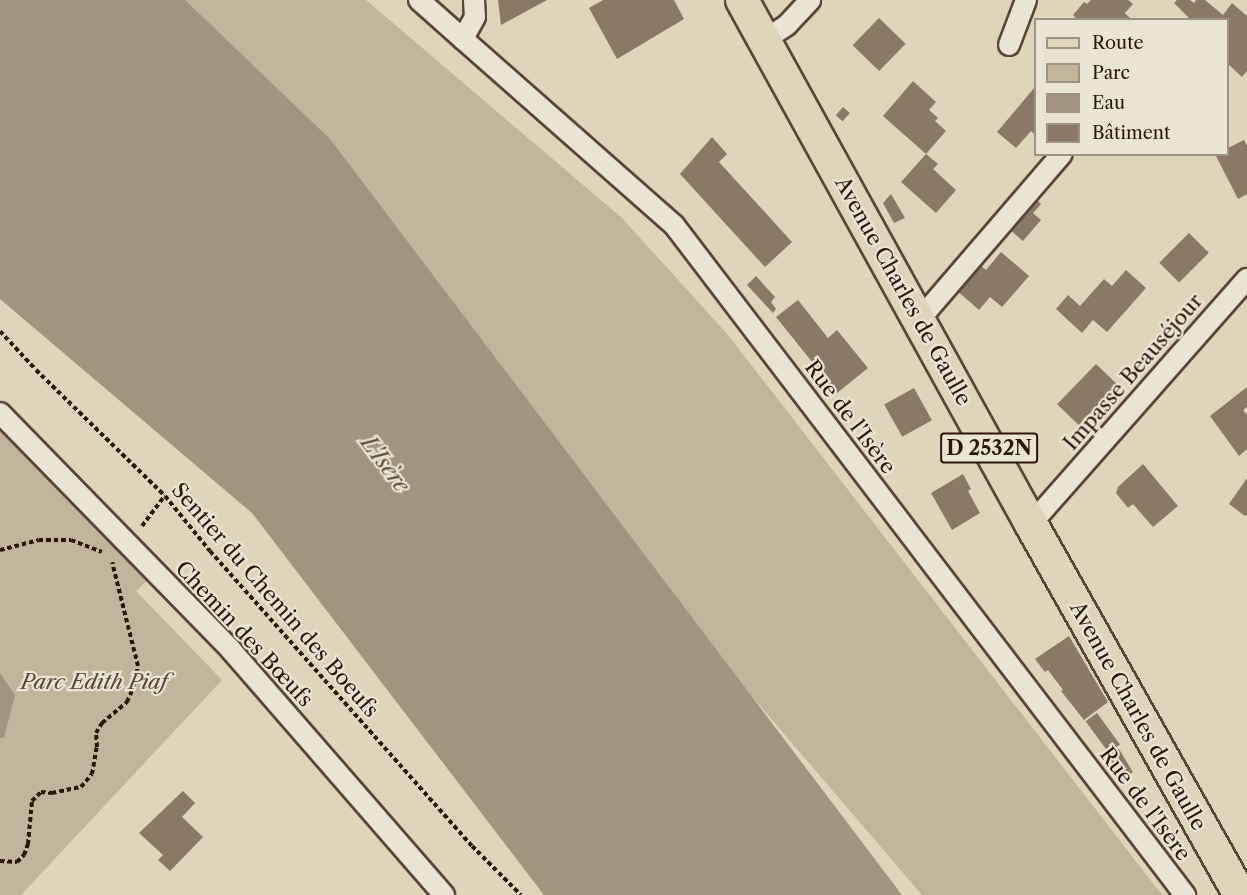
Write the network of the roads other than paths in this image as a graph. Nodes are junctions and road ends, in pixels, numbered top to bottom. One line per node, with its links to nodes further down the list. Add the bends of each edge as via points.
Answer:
1 (419, 0): 6 (street, Rue de l'Isère)
2 (474, 0): 6 (street, via 475,17)
3 (742, 0): 7 (main road, Avenue Charles de Gaulle / D 2532N)
4 (810, 0): 7 (street, via 787,25)
5 (1026, 0): 8 (street)
6 (463, 39): 15 (street, Rue de l'Isère, via 674,225)
7 (764, 40): 11 (main road, Avenue Charles de Gaulle / D 2532N)
8 (1009, 45)
9 (1060, 156): 11 (street)
10 (1247, 279): 13 (street, Impasse Beauséjour)
11 (919, 320): 13 (main road, Avenue Charles de Gaulle / D 2532N)
12 (0, 413): 14 (street, Chemin des Bœufs, via 231,650)
13 (1031, 524): 16 (main road, Avenue Charles de Gaulle / D 2532N)
14 (444, 895)
15 (1185, 895)
16 (1240, 895)

